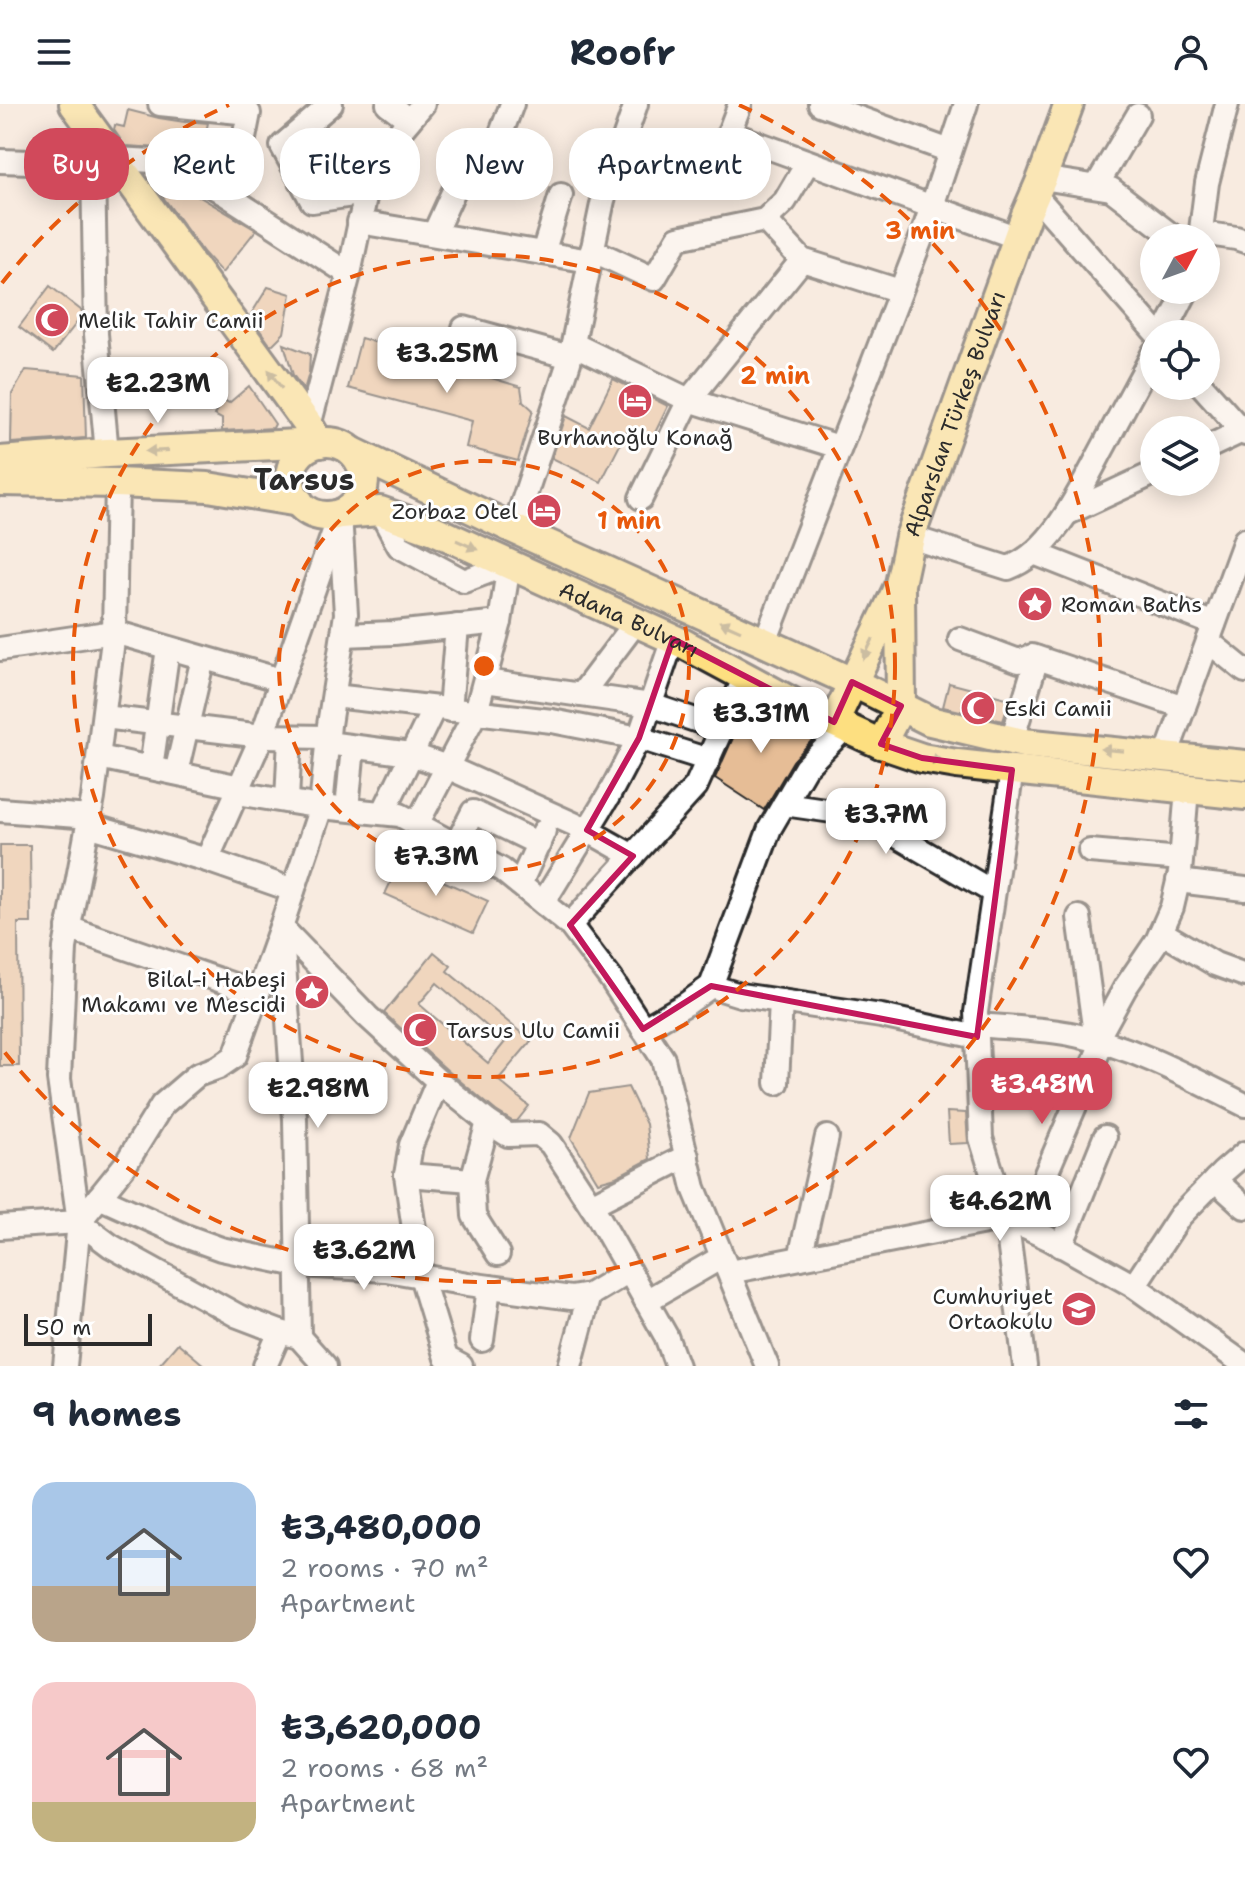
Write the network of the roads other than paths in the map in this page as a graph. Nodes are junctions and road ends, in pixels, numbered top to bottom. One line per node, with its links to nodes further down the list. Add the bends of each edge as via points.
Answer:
1 (74, 104): 14 (main road)
2 (160, 104): 15 (street, via 249,113)
3 (331, 104): 16 (street)
4 (388, 104): 12 (street)
5 (512, 104): 18 (street)
6 (636, 104): 41 (street, via 603,200)
7 (740, 104): 22 (street, via 729,133)
8 (820, 104): 19 (street)
9 (966, 104): 19 (street)
10 (1069, 104): 24 (main road, Alparslan Türkeş Bulvarı)
11 (1227, 104): 35 (street)
12 (416, 112): 17 (street)
13 (1138, 115): 23 (street)
14 (86, 128)
15 (246, 128)
16 (303, 128)
17 (403, 128)
18 (503, 128)
19 (950, 151): 31 (street)
20 (0, 161): 21 (street)
21 (24, 161)
22 (808, 162): 31 (street); 32 (street, via 785,201)
23 (1097, 185): 24 (street); 34 (street, via 1111,189)
24 (1038, 186): 38 (main road, Alparslan Türkeş Bulvarı); 45 (street)
25 (129, 194): 52 (main road, one-way to 25)
26 (561, 195): 40 (street)
27 (102, 200): 56 (street, via 96,334)
28 (234, 200): 43 (street)
29 (364, 200): 33 (street)
30 (450, 200): 36 (street)
31 (932, 207): 38 (street); 44 (street)
32 (765, 220): 41 (street, via 678,238 654,279); 42 (street)
33 (359, 222): 36 (street); 43 (street)
34 (1157, 224)
35 (1201, 224)
36 (434, 234): 40 (street)
37 (1220, 237): 39 (street)
38 (1018, 238): 66 (main road, Alparslan Türkeş Bulvarı)
39 (1245, 241)
40 (543, 253): 41 (street)
41 (591, 256): 47 (street)
42 (802, 260): 44 (street); 49 (street)
43 (349, 274): 52 (street)
44 (900, 291): 54 (street)
45 (1146, 320)
46 (464, 328): 47 (street)
47 (572, 351): 49 (street); 65 (street)
48 (1140, 378): 63 (street)
49 (689, 400): 54 (street); 61 (street)
50 (1215, 400): 51 (street)
51 (1244, 432): 53 (street)
52 (314, 435): 55 (main road); 56 (main road, one-way to 56); 62 (main road, via 290,477)
53 (1220, 442)
54 (839, 447): 79 (street)
55 (353, 452): 64 (main road, via 364,474 363,487 359,499); 65 (main road, Adana Bulvarı)
56 (107, 453): 57 (main road)
57 (0, 461)
58 (1140, 480): 63 (street)
59 (0, 481): 60 (main road)
60 (117, 483): 62 (main road, via 208,487); 74 (street)
61 (641, 498)
62 (299, 502): 64 (main road, via 315,514)
63 (1068, 513): 68 (street)
64 (340, 514): 69 (main road, Adana Bulvarı, one-way to 69, via 380,511); 76 (street); 86 (street)
65 (514, 529): 79 (main road, Adana Bulvarı, one-way to 65)
66 (910, 537): 68 (street, via 1008,568); 70 (main road, Alparslan Türkeş Bulvarı)
67 (1245, 540): 75 (street)
68 (1034, 553): 75 (street)
69 (509, 564): 71 (street); 72 (main road, Adana Bulvarı)
70 (900, 584): 88 (main road, Alparslan Türkeş Bulvarı, one-way to 88); 92 (main road)
71 (500, 622): 73 (street); 87 (street)
72 (636, 622): 77 (main road, Adana Bulvarı); 89 (street)
73 (457, 626): 76 (street); 94 (street)
74 (114, 632): 80 (street); 81 (street); 96 (street)
75 (1211, 632): 84 (street); 93 (street)
76 (343, 635): 90 (street)
77 (673, 639): 85 (main road, Adana Bulvarı); 91 (street)
78 (960, 639): 83 (street, via 1019,661)
79 (765, 642): 88 (main road, Adana Bulvarı)
80 (168, 648): 82 (street); 97 (street)
81 (0, 649)
82 (203, 658): 86 (street); 99 (street)
83 (1037, 658): 93 (street); 105 (street)
84 (1245, 671)
85 (745, 677): 98 (main road, Adana Bulvarı); 100 (street)
86 (281, 680): 101 (street)
87 (485, 681): 89 (street); 95 (street)
88 (852, 682): 92 (main road, Adana Bulvarı); 98 (main road, Alparslan Türkeş Bulvarı)
89 (581, 695): 91 (street)
90 (334, 696): 94 (street); 104 (street)
91 (651, 705): 100 (street); 103 (street)
92 (901, 706): 105 (main road, Adana Bulvarı, via 930,721); 106 (main road)
93 (1184, 707): 109 (street)
94 (442, 709): 95 (street); 108 (street)
95 (476, 712): 103 (street); 113 (street)
96 (104, 717): 97 (street); 110 (street)
97 (157, 724): 99 (street); 114 (street)
98 (840, 725): 106 (main road, Adana Bulvarı); 121 (street)
99 (187, 727): 101 (street); 116 (street)
100 (722, 729): 111 (street)
101 (262, 736): 102 (street); 118 (street)
102 (290, 737): 104 (street); 120 (street)
103 (639, 738): 111 (street); 129 (street)
104 (328, 740): 107 (street); 122 (street)
105 (1012, 740): 109 (main road, Adana Bulvarı, one-way to 105)
106 (881, 744): 115 (main road, Adana Bulvarı, one-way to 115, via 922,758)
107 (353, 747): 108 (street); 123 (street)
108 (411, 754): 113 (street); 125 (street)
109 (1166, 756): 112 (main road, Adana Bulvarı)
110 (99, 757): 114 (street); 127 (street)
111 (709, 760): 133 (street, via 696,786)
112 (1245, 765)
113 (447, 767): 126 (street); 128 (street)
114 (151, 768): 116 (street)
115 (1012, 770): 117 (main road, Adana Bulvarı); 139 (street)
116 (176, 773): 118 (street)
117 (1187, 789): 119 (main road, Adana Bulvarı); 135 (street)
118 (239, 790): 120 (street); 134 (street)
119 (1245, 795)
120 (287, 801): 122 (street)
121 (784, 804): 139 (street, via 839,812 878,825); 147 (street, via 770,828)
122 (321, 807): 123 (street); 138 (street)
123 (347, 809): 125 (street)
124 (0, 810): 127 (street)
125 (383, 813): 128 (street)
126 (551, 813): 129 (street); 130 (street)
127 (89, 821): 134 (street); 144 (street)
128 (417, 824): 131 (street)
129 (587, 830): 133 (street); 140 (street)
130 (539, 844): 131 (street, via 473,812); 136 (street)
131 (456, 845): 136 (street)
132 (1090, 851): 135 (street)
133 (633, 856): 142 (street)
134 (207, 860): 138 (street)
135 (1179, 870): 137 (street); 145 (street)
136 (520, 884): 140 (street)
137 (1245, 889)
138 (293, 890): 143 (street)
139 (993, 892): 151 (street)
140 (543, 903): 142 (street)
141 (1079, 917): 152 (street)
142 (570, 925): 150 (street)
143 (281, 927): 148 (street); 153 (street); 174 (street, via 295,1119)
144 (68, 928): 148 (street); 167 (street, via 59,1079)
145 (1161, 932): 146 (street); 152 (street)
146 (1245, 975)
147 (711, 986): 149 (street); 150 (street)
148 (257, 993): 164 (street, via 235,1056 197,1075 162,1105)
149 (781, 1001): 151 (street); 154 (street)
150 (643, 1029): 160 (street, via 663,1059)
151 (977, 1031): 152 (street, via 1074,1034); 168 (street, via 981,1138)
152 (1099, 1042): 155 (street, via 1133,1052); 168 (street)
153 (438, 1081): 156 (street); 161 (street, via 411,1145)
154 (777, 1083)
155 (1245, 1105)
156 (488, 1122): 162 (street); 165 (street, via 508,1135 539,1134)
157 (827, 1137): 172 (street)
158 (1105, 1137): 170 (street)
159 (1245, 1153): 163 (street)
160 (687, 1156): 165 (street); 173 (street, via 694,1188)
161 (406, 1175): 162 (street); 176 (street)
162 (472, 1180): 171 (street, via 474,1216)
163 (1215, 1180): 166 (street); 177 (street, via 1180,1216)
164 (99, 1197): 167 (street); 174 (street, via 221,1249)
165 (591, 1205): 175 (street)
166 (1245, 1207)
167 (79, 1222): 169 (street); 181 (street, via 111,1246 238,1316); 184 (street)
168 (1015, 1222): 170 (street); 172 (street); 191 (street)
169 (0, 1227)
170 (1061, 1246): 177 (street)
171 (498, 1254)
172 (800, 1258): 173 (street)
173 (726, 1264): 180 (street); 190 (street)
174 (298, 1265): 176 (street); 181 (street)
175 (629, 1271): 179 (street); 180 (street)
176 (421, 1276): 178 (street); 187 (street, via 446,1358)
177 (1134, 1286): 183 (street)
178 (489, 1287): 179 (street, via 571,1298); 182 (street)
179 (589, 1295): 188 (street)
180 (646, 1301): 189 (street)
181 (289, 1334): 185 (street); 186 (street)
182 (482, 1340)
183 (1245, 1365)
184 (65, 1366)
185 (265, 1366)
186 (325, 1366)
187 (461, 1366)
188 (570, 1366)
189 (677, 1366)
190 (767, 1366)
191 (1025, 1366)

